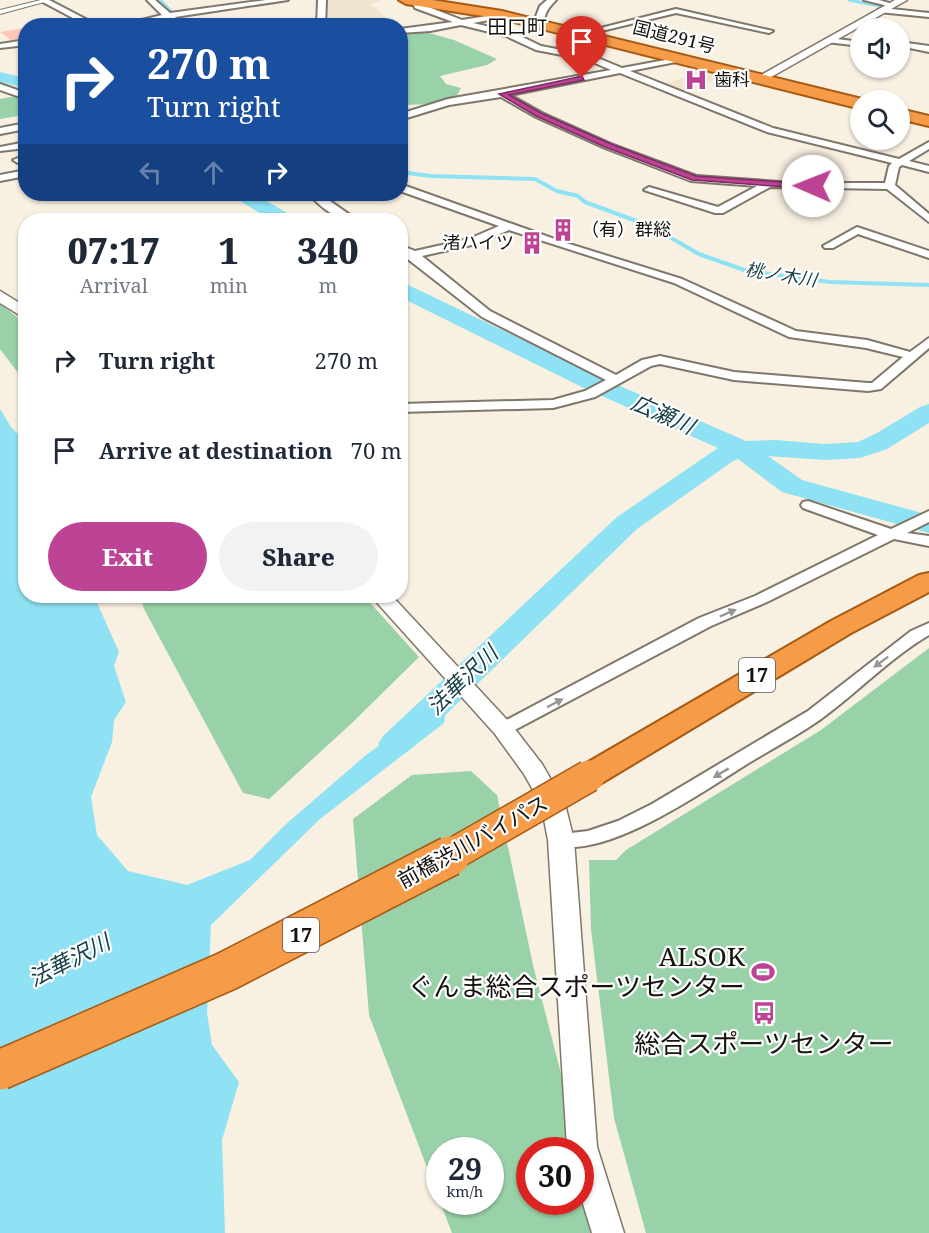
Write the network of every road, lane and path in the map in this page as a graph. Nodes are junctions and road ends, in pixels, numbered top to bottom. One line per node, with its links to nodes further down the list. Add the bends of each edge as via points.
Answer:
1 (151, 0): 13 (street)
2 (284, 0): 14 (street)
3 (322, 0): 15 (street)
4 (411, 0): 10 (highway, 国道291号); 16 (street)
5 (552, 0): 17 (street, via 541,10)
6 (868, 0): 8 (street)
7 (44, 1): 9 (street); 12 (street)
8 (892, 5): 11 (street); 21 (street)
9 (0, 12)
10 (502, 15): 16 (street); 17 (highway, 国道291号)
11 (929, 15)
12 (78, 18)
13 (164, 18)
14 (178, 18)
15 (321, 18)
16 (462, 23): 18 (street); 28 (street, via 509,33 538,48 590,58)
17 (541, 24): 20 (highway, 国道291号)
18 (408, 30)
19 (769, 32): 20 (street, via 676,11)
20 (581, 33): 27 (highway, 国道291号)
21 (829, 40): 23 (street); 29 (street)
22 (18, 43): 24 (street)
23 (850, 43)
24 (0, 46)
25 (910, 46): 26 (street)
26 (929, 49)
27 (678, 59): 28 (street); 29 (highway, 国道291号)
28 (620, 70): 32 (street); 44 (street, via 770,130)
29 (760, 79): 35 (highway, 国道291号)
30 (0, 87): 31 (street)
31 (18, 94)
32 (502, 94): 36 (street, via 448,102); 48 (street, via 539,115 695,179)
33 (18, 95): 34 (street)
34 (0, 97)
35 (850, 101)
36 (408, 114)
37 (910, 116): 38 (highway)
38 (929, 121)
39 (18, 128): 40 (street)
40 (0, 131)
41 (929, 145): 44 (street)
42 (18, 147): 43 (street)
43 (2, 149)
44 (900, 162): 45 (street); 49 (street, via 894,166)
45 (929, 169)
46 (18, 175): 47 (street)
47 (0, 178)
48 (766, 185): 49 (street); 51 (street, via 719,211)
49 (890, 186): 54 (street)
50 (408, 190): 55 (street)
51 (649, 190)
52 (322, 201): 53 (street)
53 (340, 213)
54 (929, 219)
55 (510, 225): 58 (street, via 472,242); 63 (street, via 678,281 793,334 867,344)
56 (829, 246): 59 (street, via 857,230)
57 (408, 252): 58 (street)
58 (413, 255): 64 (street, via 486,314)
59 (929, 255)
60 (0, 296): 61 (street)
61 (18, 308)
62 (929, 342): 63 (street)
63 (912, 356): 64 (street, via 876,386 868,387 734,376 660,360)
64 (615, 381): 65 (street, via 566,401 538,406)
65 (408, 408)
66 (808, 505): 68 (street)
67 (929, 516): 68 (street)
68 (894, 532): 69 (street); 73 (street, one-way to 68, via 705,622)
69 (929, 542)
70 (929, 581): 75 (highway, 前橋渋川バイパス / 17, bridge, via 831,633 464,849 311,930 154,1006)
71 (388, 603): 73 (street)
72 (929, 628): 74 (street, one-way to 74, via 814,715 644,818 589,838)
73 (503, 729): 74 (street, via 534,770 553,804)
74 (561, 840): 76 (street, via 582,1147)
75 (0, 1070)
76 (608, 1233)

